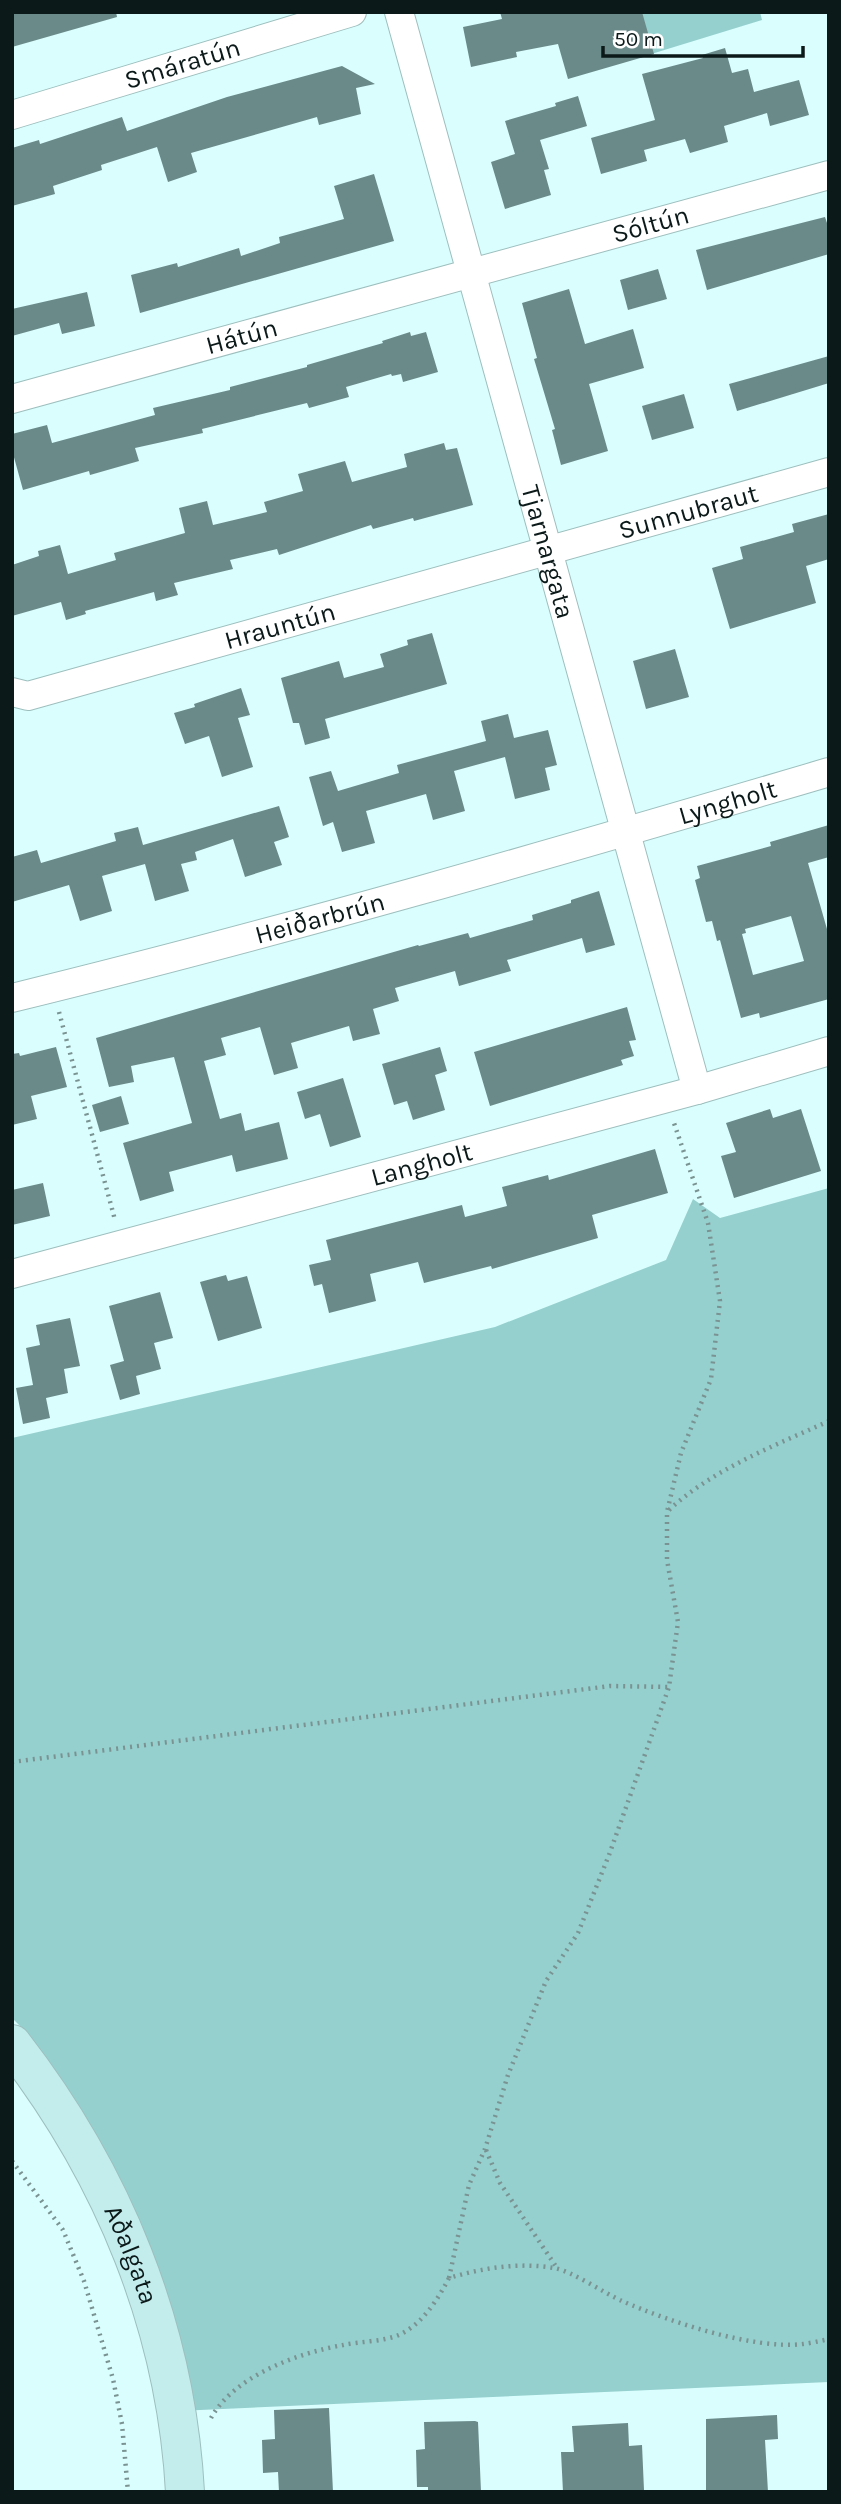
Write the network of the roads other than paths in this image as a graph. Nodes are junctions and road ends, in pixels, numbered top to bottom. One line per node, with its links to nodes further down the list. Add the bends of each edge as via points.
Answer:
1 (352, 12): 3 (street, Smáratún)
2 (399, 12): 5 (street, Tjarnargata)
3 (12, 115)
4 (829, 175): 5 (street, Sóltún)
5 (471, 272): 6 (street, Hátún); 8 (street, Tjarnargata)
6 (12, 399)
7 (829, 472): 8 (street, Sunnubraut)
8 (548, 551): 9 (street, Hrauntún, via 28,696); 11 (street, Tjarnargata)
9 (12, 692)
10 (829, 772): 11 (street, Lyngholt)
11 (626, 832): 12 (street, Heiðarbrún, via 130,970); 14 (street, Tjarnargata)
12 (12, 998)
13 (829, 1051): 14 (street, Langholt)
14 (697, 1090): 15 (street, Langholt)
15 (12, 1274)
16 (12, 2044): 17 (street, Aðalgata, via 85,2151 127,2236 166,2354)
17 (186, 2492)

